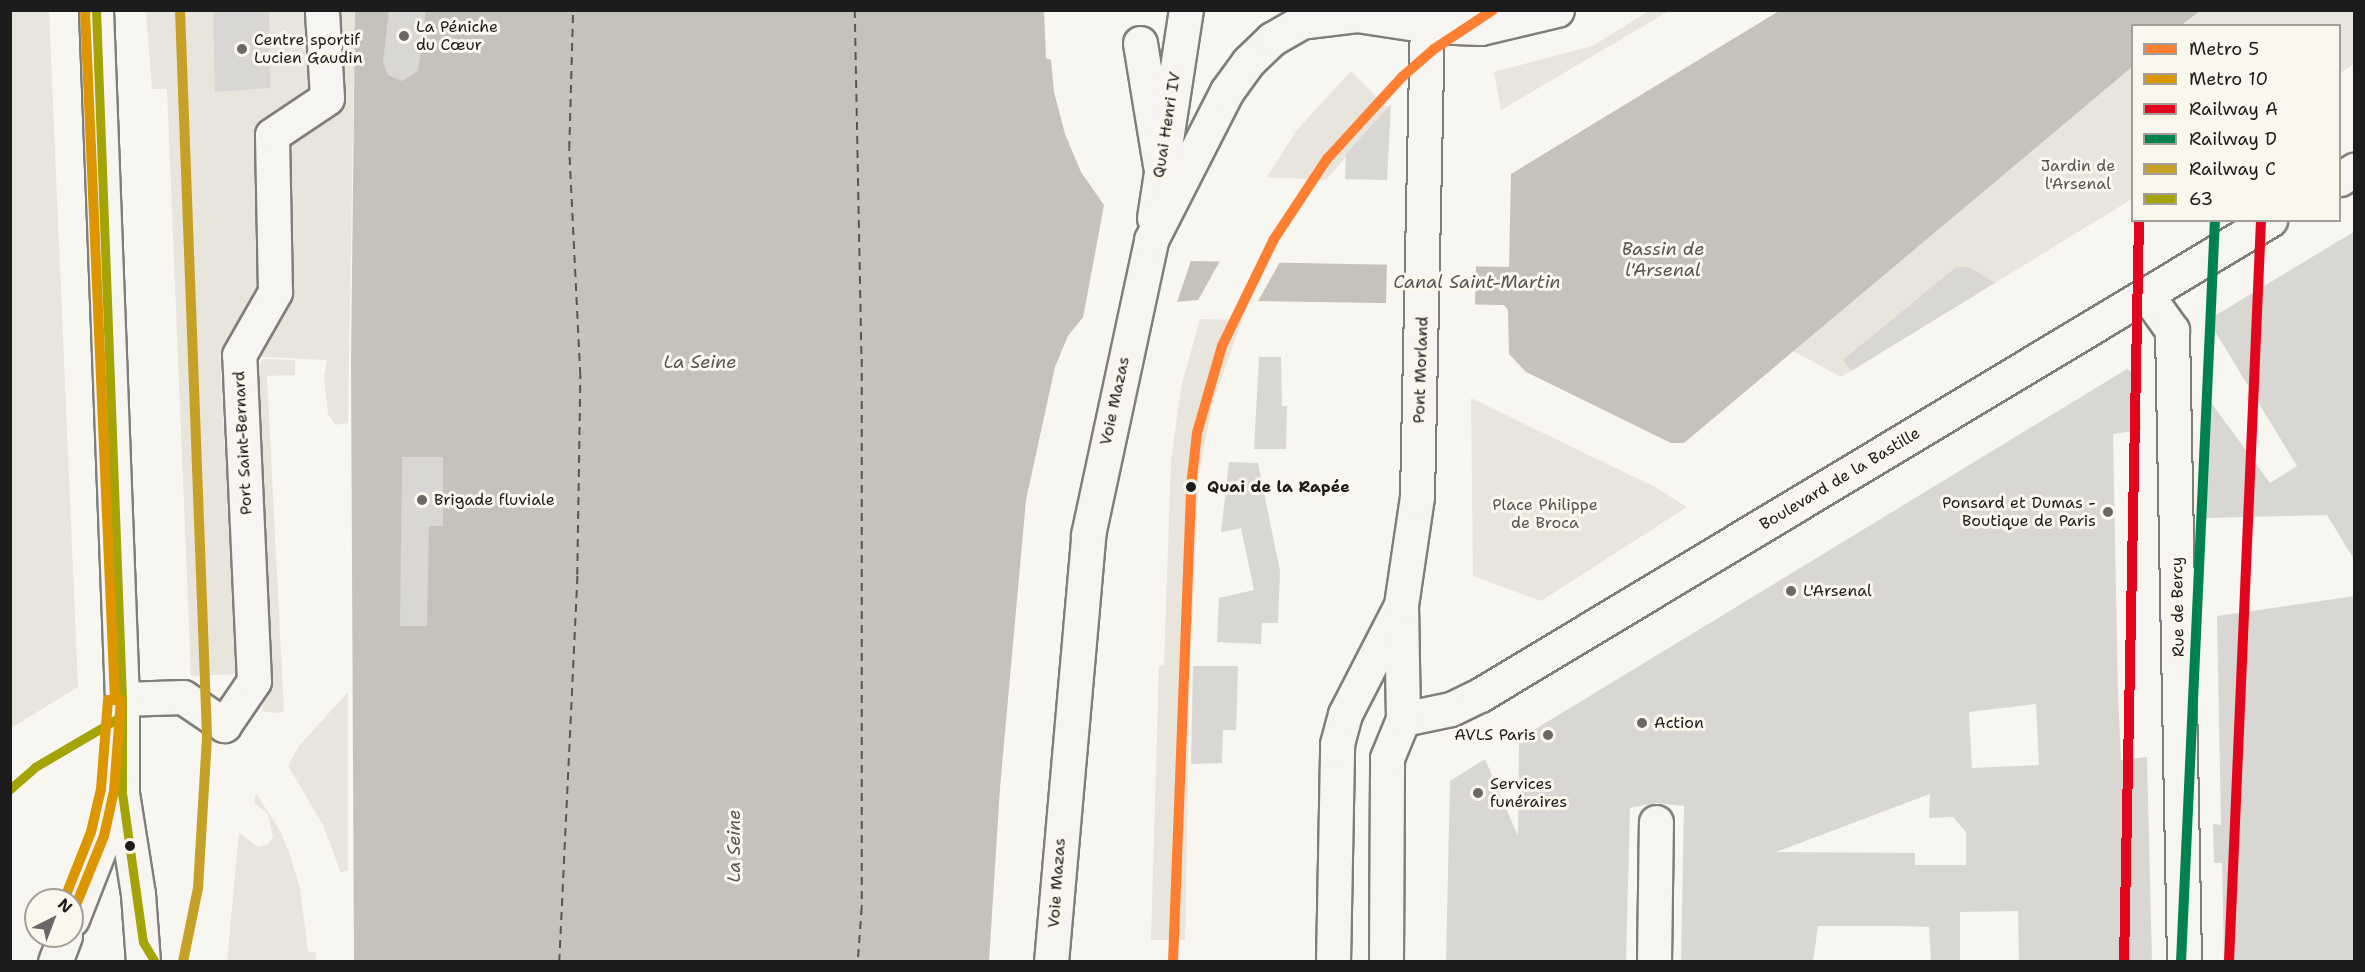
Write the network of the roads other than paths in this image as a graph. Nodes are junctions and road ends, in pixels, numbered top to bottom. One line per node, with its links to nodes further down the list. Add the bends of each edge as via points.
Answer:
1 (96, 10): 14 (main road)
2 (322, 10): 14 (main road, Port Saint-Bernard, via 327,98 272,135 274,292 239,356 254,681 224,725 183,697)
3 (1186, 10): 8 (main road, Quai Henri IV)
4 (1557, 10): 6 (main road, Voie Mazas, via 1494,27)
5 (1310, 14): 6 (main road, Voie Mazas); 8 (main road, Voie Mazas, via 1272,39 1248,62)
6 (1428, 18): 13 (main road, Pont Morland, via 1417,496)
7 (1140, 43): 8 (main road)
8 (1175, 165): 20 (main road, Voie Mazas, via 1135,304 1088,535)
9 (2355, 170): 10 (main road)
10 (2341, 178)
11 (2267, 222): 12 (main road, Boulevard de la Bastille)
12 (2147, 295): 15 (main road, Boulevard de la Bastille, via 1473,699 1452,709); 24 (main road, Rue de Bercy, via 2172,330)
13 (1401, 605): 15 (main road); 21 (main road, via 1345,714 1336,744)
14 (122, 699): 16 (main road)
15 (1403, 719): 22 (main road, via 1387,758)
16 (122, 793): 18 (main road); 19 (main road)
17 (1656, 822): 23 (main road)
18 (84, 889)
19 (147, 955)
20 (1051, 962)
21 (1333, 962)
22 (1386, 962)
23 (1654, 962)
24 (2184, 962)

